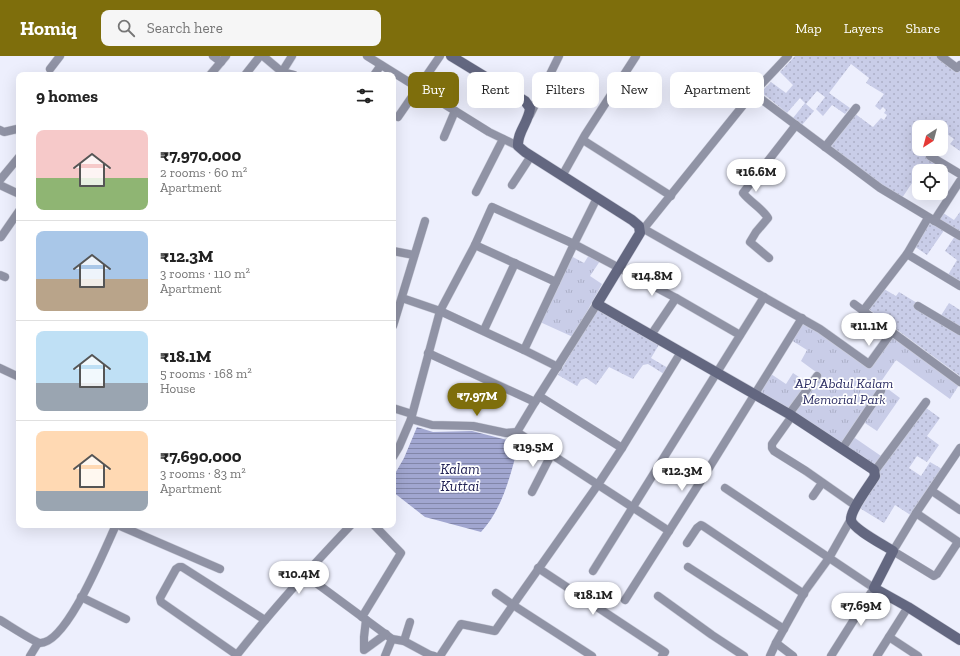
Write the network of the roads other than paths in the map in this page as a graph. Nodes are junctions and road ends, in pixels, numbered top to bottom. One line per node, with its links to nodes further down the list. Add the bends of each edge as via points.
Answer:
1 (60, 56): 15 (street)
2 (213, 56): 12 (street)
3 (261, 56): 17 (street); 18 (street)
4 (292, 56): 18 (street)
5 (367, 56): 13 (street)
6 (440, 56): 21 (street)
7 (451, 56): 31 (street, via 525,101 530,108)
8 (559, 56): 31 (street)
9 (636, 56): 38 (street)
10 (788, 56): 23 (street)
11 (941, 56): 14 (street)
12 (224, 59): 16 (street)
13 (381, 65): 19 (street); 20 (street)
14 (959, 68)
15 (50, 69)
16 (213, 72)
17 (248, 72)
18 (282, 72)
19 (376, 72)
20 (392, 72)
21 (429, 72)
22 (396, 74): 24 (street)
23 (764, 81)
24 (408, 82)
25 (764, 101): 33 (street)
26 (408, 102): 32 (street)
27 (451, 108): 30 (street)
28 (741, 108): 52 (street)
29 (856, 108): 40 (street)
30 (456, 111): 36 (street); 37 (street)
31 (530, 116): 39 (street, via 518,139)
32 (398, 117)
33 (796, 125): 40 (street); 65 (street, via 743,193 768,218 750,242)
34 (16, 129): 35 (street, via 4,132)
35 (0, 130)
36 (444, 136)
37 (504, 139): 39 (street); 50 (street)
38 (583, 140): 45 (street); 52 (street)
39 (518, 146): 41 (street)
40 (825, 148): 55 (street, via 880,188)
41 (531, 156): 45 (street); 49 (street)
42 (930, 156): 44 (street)
43 (16, 161): 46 (street)
44 (960, 174)
45 (562, 176): 53 (street)
46 (0, 180)
47 (960, 181): 55 (street)
48 (0, 185): 51 (street)
49 (512, 185)
50 (476, 192)
51 (16, 193)
52 (671, 196): 57 (street)
53 (597, 198): 57 (street, via 632,220); 60 (street)
54 (16, 215): 59 (street)
55 (931, 219): 58 (street); 63 (street)
56 (424, 222): 64 (street)
57 (642, 231): 67 (street); 70 (street)
58 (959, 233)
59 (1, 237)
60 (574, 244): 61 (street, via 492,207); 67 (street); 68 (street)
61 (476, 245): 66 (street); 77 (street)
62 (396, 252): 64 (street)
63 (907, 254): 69 (street); 76 (street)
64 (414, 256): 71 (street)
65 (769, 258)
66 (516, 263): 68 (street); 80 (street)
67 (618, 268): 72 (street); 73 (street)
68 (556, 282): 85 (street)
69 (960, 286)
70 (764, 296): 79 (street); 84 (street)
71 (402, 298): 77 (street); 78 (street)
72 (676, 298): 83 (street); 84 (street)
73 (597, 304): 83 (street); 88 (street)
74 (854, 304): 76 (street)
75 (918, 306): 81 (street)
76 (863, 310): 82 (street)
77 (440, 311): 80 (street); 87 (street)
78 (396, 317)
79 (802, 318): 82 (street, via 869,364); 95 (street)
80 (484, 330): 85 (street)
81 (960, 331)
82 (892, 332): 93 (street)
83 (652, 335): 86 (street)
84 (740, 335): 90 (street)
85 (524, 350): 88 (street)
86 (681, 352): 90 (street); 102 (street)
87 (428, 353): 96 (street); 100 (street)
88 (558, 367): 96 (street)
89 (0, 368): 91 (street)
90 (716, 373): 95 (street); 115 (street)
91 (16, 376)
92 (817, 376): 99 (street)
93 (960, 382)
94 (880, 391): 104 (street)
95 (754, 394): 99 (street); 123 (street)
96 (537, 399): 101 (street); 102 (street)
97 (926, 402): 107 (street)
98 (396, 409): 100 (street)
99 (790, 415): 104 (street); 108 (street, via 772,448 774,452)
100 (412, 416): 101 (street, via 432,425 473,426 506,433); 105 (street)
101 (517, 432): 106 (street)
102 (622, 448): 109 (street)
103 (960, 448): 111 (street)
104 (842, 449): 107 (street)
105 (396, 453)
106 (551, 455): 109 (street); 112 (street)
107 (874, 472): 114 (street, via 875,476)
108 (822, 483): 113 (street); 114 (street)
109 (597, 486): 115 (street); 129 (street)
110 (725, 488): 127 (street)
111 (932, 491): 116 (street); 117 (street)
112 (532, 492)
113 (813, 496)
114 (856, 506): 118 (street)
115 (633, 508): 123 (street); 131 (street)
116 (960, 510)
117 (916, 513): 124 (street); 126 (street)
118 (851, 519): 126 (street, via 860,530); 127 (street)
119 (116, 528): 137 (street)
120 (124, 528): 130 (street)
121 (348, 528): 132 (street)
122 (377, 528): 141 (street, via 402,552)
123 (669, 531): 138 (street)
124 (959, 542): 126 (street, via 934,576)
125 (687, 543): 135 (street, via 701,525)
126 (893, 551): 133 (street)
127 (829, 558): 133 (street); 135 (street)
128 (688, 567): 146 (street)
129 (538, 568): 139 (street); 159 (street, via 665,652)
130 (220, 569)
131 (592, 571)
132 (304, 574): 141 (street); 144 (street)
133 (874, 588): 140 (street); 163 (street)
134 (496, 593): 139 (street)
135 (804, 594): 146 (street)
136 (658, 596): 160 (street)
137 (81, 597): 142 (street); 151 (street, via 76,609 60,631 47,642)
138 (625, 600)
139 (513, 605): 157 (street, via 495,630 461,624); 158 (street)
140 (908, 607): 148 (street); 149 (street)
141 (364, 618): 147 (street); 147 (street, via 364,650)
142 (126, 619)
143 (0, 620): 151 (street)
144 (265, 620): 153 (street); 153 (street, via 182,567 176,569 160,598 161,602)
145 (410, 622): 150 (street)
146 (784, 629): 152 (street)
147 (389, 636): 150 (street); 155 (street)
148 (889, 637): 164 (street); 165 (street)
149 (960, 640)
150 (404, 641): 156 (street)
151 (38, 643): 154 (street)
152 (776, 643): 161 (street); 162 (street)
153 (236, 655)
154 (30, 656)
155 (385, 656)
156 (432, 656)
157 (440, 656)
158 (592, 656)
159 (662, 656)
160 (744, 656)
161 (770, 656)
162 (793, 656)
163 (831, 656)
164 (877, 656)
165 (918, 656)

